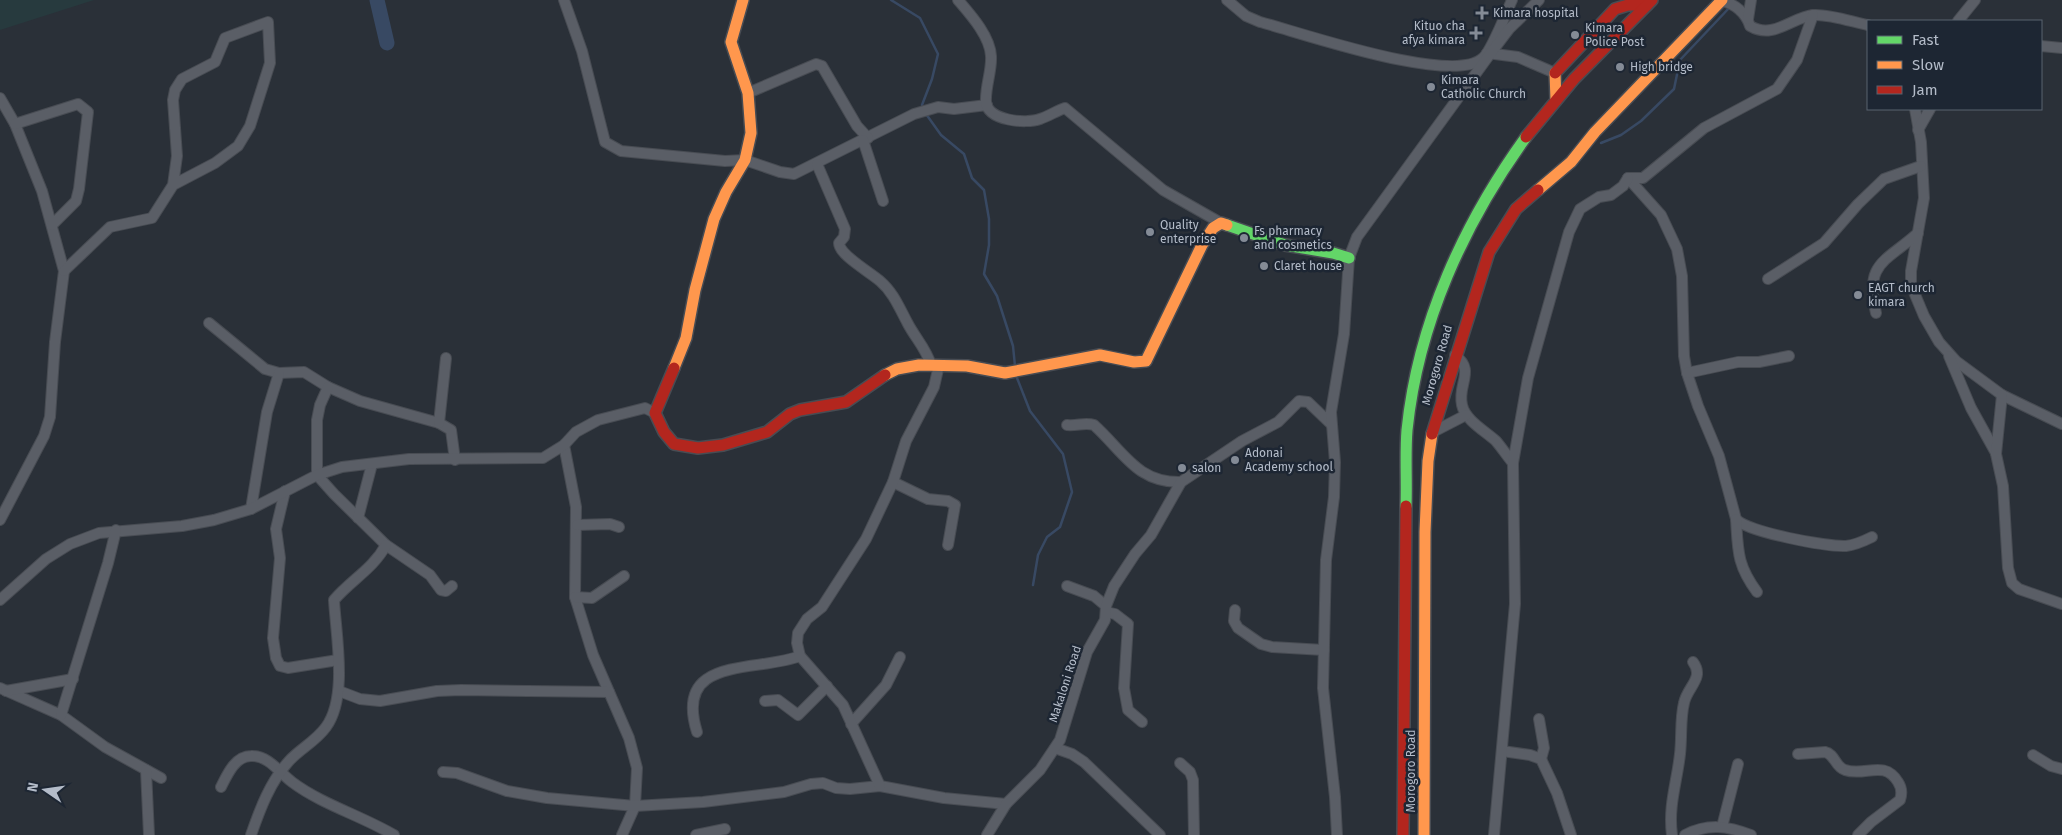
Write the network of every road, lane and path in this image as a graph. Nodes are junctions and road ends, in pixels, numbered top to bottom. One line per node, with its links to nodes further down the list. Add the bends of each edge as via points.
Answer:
1 (564, 0): 29 (street, via 582,51 606,142 620,150 724,161)
2 (743, 0): 20 (main road, via 731,42)
3 (958, 0): 23 (street, via 988,42 991,55)
4 (1226, 0): 18 (street, via 1246,16 1260,22 1412,62 1453,68 1475,63)
5 (1512, 0): 18 (street)
6 (1538, 0): 18 (street)
7 (1722, 0): 13 (street, via 1733,3); 44 (main road, Morogoro Road, via 1595,132 1571,162 1526,198 1507,220 1486,260)
8 (1750, 0): 13 (street)
9 (1975, 0): 14 (street)
10 (1627, 2): 11 (main road); 19 (main road, via 1610,14)
11 (1650, 3): 22 (main road, Morogoro Road)
12 (1813, 15): 13 (street, via 1778,30 1767,31 1750,26); 15 (street); 32 (street, via 1797,60 1777,89 1704,128 1643,178)
13 (1748, 19)
14 (1959, 20)
15 (1867, 25)
16 (2042, 46): 17 (street)
17 (2062, 48)
18 (1488, 53): 19 (street, via 1518,57); 38 (street, via 1357,237)
19 (1555, 73): 22 (main road)
20 (748, 93): 28 (street, via 816,64 822,66); 29 (main road, via 751,133)
21 (0, 98): 26 (street)
22 (1556, 100): 130 (main road, Morogoro Road, via 1512,155 1477,213 1438,303 1411,392 1407,431)
23 (987, 105): 28 (street, via 954,109 938,107 914,114); 35 (street, via 991,112 1004,118 1025,121 1040,119 1065,108 1162,190)
24 (1915, 110): 27 (street)
25 (1929, 110): 27 (street)
26 (15, 124): 36 (street); 36 (street, via 78,104 88,112 76,200)
27 (1918, 130): 31 (street)
28 (866, 139): 30 (street); 34 (street)
29 (745, 160): 30 (street, via 794,174); 52 (main road, via 714,219 686,338)
30 (817, 164): 47 (street, via 845,229 839,243 841,251 891,293)
31 (1921, 166): 37 (street, via 1924,198); 40 (street, via 1884,179 1863,198 1824,244)
32 (1628, 178): 49 (street, via 1661,215 1677,250 1682,276); 62 (street, via 1611,195 1599,197 1580,209 1569,232 1528,378)
33 (173, 184): 33 (street, via 215,163 238,146 250,126 270,63 268,22 225,38 215,62 182,79 175,90 177,156); 39 (street, via 152,218 110,227)
34 (883, 200)
35 (1221, 223): 38 (main road, via 1268,240 1308,250 1339,253); 47 (main road, via 1213,228 1202,245 1146,360 1134,362 1100,356 1005,373)
36 (52, 225): 39 (street)
37 (1918, 233): 41 (street, via 1876,268 1871,291); 43 (street, via 1911,285 1931,331)
38 (1349, 258): 55 (street, via 1344,334)
39 (64, 271): 71 (street, via 50,417 44,436)
40 (1768, 279)
41 (1876, 313)
42 (209, 323): 48 (street, via 265,369)
43 (1947, 352): 51 (street); 60 (street, via 1971,408)
44 (1455, 355): 53 (street, via 1466,370 1461,404); 58 (main road, Morogoro Road)
45 (1789, 356): 49 (street)
46 (446, 358): 54 (street)
47 (935, 365): 52 (main road, via 896,369 865,392 844,402 792,413 769,431 749,441 693,448 677,446 669,439); 65 (street, via 934,387 906,441)
48 (279, 373): 50 (street, via 304,372); 68 (street, via 267,412)
49 (1687, 373): 70 (street, via 1719,456)
50 (328, 387): 54 (street, via 368,404); 64 (street, via 317,420)
51 (2002, 395): 56 (street); 60 (street)
52 (656, 413): 59 (street, via 645,408 598,420 576,432)
53 (1466, 415): 58 (street); 62 (street, via 1498,443)
54 (439, 423): 61 (street, via 451,430)
55 (1331, 424): 66 (street, via 1308,402 1299,401 1278,422); 87 (street, via 1334,496 1326,560)
56 (2062, 424)
57 (1068, 425): 66 (street, via 1088,422 1094,425 1154,480)
58 (1432, 432): 131 (main road, Morogoro Road, via 1425,532)
59 (564, 445): 61 (street, via 543,458); 72 (street)
60 (1996, 454): 84 (street, via 2003,486 2008,568 2012,583 2019,589)
61 (455, 460): 63 (street, via 409,459)
62 (1513, 463): 104 (street, via 1515,604)
63 (372, 464): 64 (street); 69 (street)
64 (317, 474): 67 (street); 69 (street)
65 (893, 482): 77 (street, via 928,498 955,505); 88 (street, via 866,539 843,577 798,633)
66 (1181, 482): 85 (street, Makaloni Road, via 1151,535 1120,575)
67 (285, 491): 68 (street); 90 (street, via 276,529 280,558 273,638 276,658 280,666 288,668)
68 (251, 509): 74 (street, via 182,526)
69 (358, 518): 76 (street)
70 (1736, 519): 75 (street, via 1744,526 1776,535 1830,544 1847,546); 81 (street, via 1739,562)
71 (0, 520)
72 (577, 525): 73 (street, via 610,524); 82 (street)
73 (619, 527)
74 (116, 530): 83 (street, via 99,533 62,549); 92 (street)
75 (1872, 537)
76 (386, 545): 79 (street, via 430,575 441,590 446,591); 90 (street, via 368,570 334,600)
77 (948, 545)
78 (624, 576): 82 (street, via 592,598)
79 (452, 586)
80 (1067, 586): 85 (street, via 1094,596)
81 (1756, 592)
82 (575, 597): 96 (street)
83 (0, 600)
84 (2062, 604)
85 (1107, 606): 100 (street, via 1128,624 1124,688 1128,710); 103 (street, Makaloni Road, via 1105,620 1087,652)
86 (1235, 610): 87 (street, via 1234,621 1238,628 1261,644)
87 (1324, 650): 129 (street, via 1324,688)
88 (800, 656): 93 (street); 102 (street, via 716,674 697,686 693,712)
89 (900, 657): 101 (street, via 886,685)
90 (338, 660): 95 (street)
91 (1692, 662): 134 (street, via 1698,671 1683,704 1680,755 1671,801)
92 (73, 679): 94 (street); 98 (street)
93 (827, 686): 97 (street, via 798,714 778,700); 101 (street, via 843,705)
94 (3, 690): 98 (street)
95 (339, 691): 96 (street, via 360,699 380,701 461,690); 113 (street, via 326,726 288,762)
96 (609, 692): 118 (street, via 635,752)
97 (765, 701)
98 (61, 715): 111 (street)
99 (1539, 719): 107 (street, via 1544,748)
100 (1142, 722)
101 (851, 724): 115 (street)
102 (697, 732)
103 (1055, 748): 117 (street, Makaloni Road, via 1040,770); 127 (street, via 1084,762)
104 (1502, 752): 107 (street); 132 (street)
105 (1798, 754): 137 (street, via 1829,753 1846,771 1885,770 1900,784 1900,800)
106 (2033, 755): 110 (street)
107 (1541, 759): 133 (street)
108 (1180, 763): 128 (street, via 1193,780)
109 (1738, 764): 119 (street)
110 (2062, 769)
111 (146, 770): 114 (street); 121 (street)
112 (443, 772): 118 (street, via 457,773 507,791)
113 (281, 774): 116 (street, via 263,758 251,756 242,758 230,770); 122 (street, via 268,791); 123 (street, via 306,792)
114 (161, 778)
115 (880, 786): 117 (street, via 944,798); 118 (street, via 850,789 823,783 703,802)
116 (221, 787)
117 (1006, 804): 126 (street, Makaloni Road)
118 (635, 806): 124 (street)
119 (1722, 827): 135 (street, via 1699,829); 136 (street)
120 (725, 829): 125 (street)
121 (149, 835)
122 (251, 835)
123 (394, 835)
124 (622, 835)
125 (696, 835)
126 (987, 835)
127 (1160, 835)
128 (1194, 835)
129 (1337, 835)
130 (1403, 835)
131 (1424, 835)
132 (1494, 835)
133 (1571, 835)
134 (1672, 835)
135 (1685, 835)
136 (1751, 835)
137 (1858, 835)

